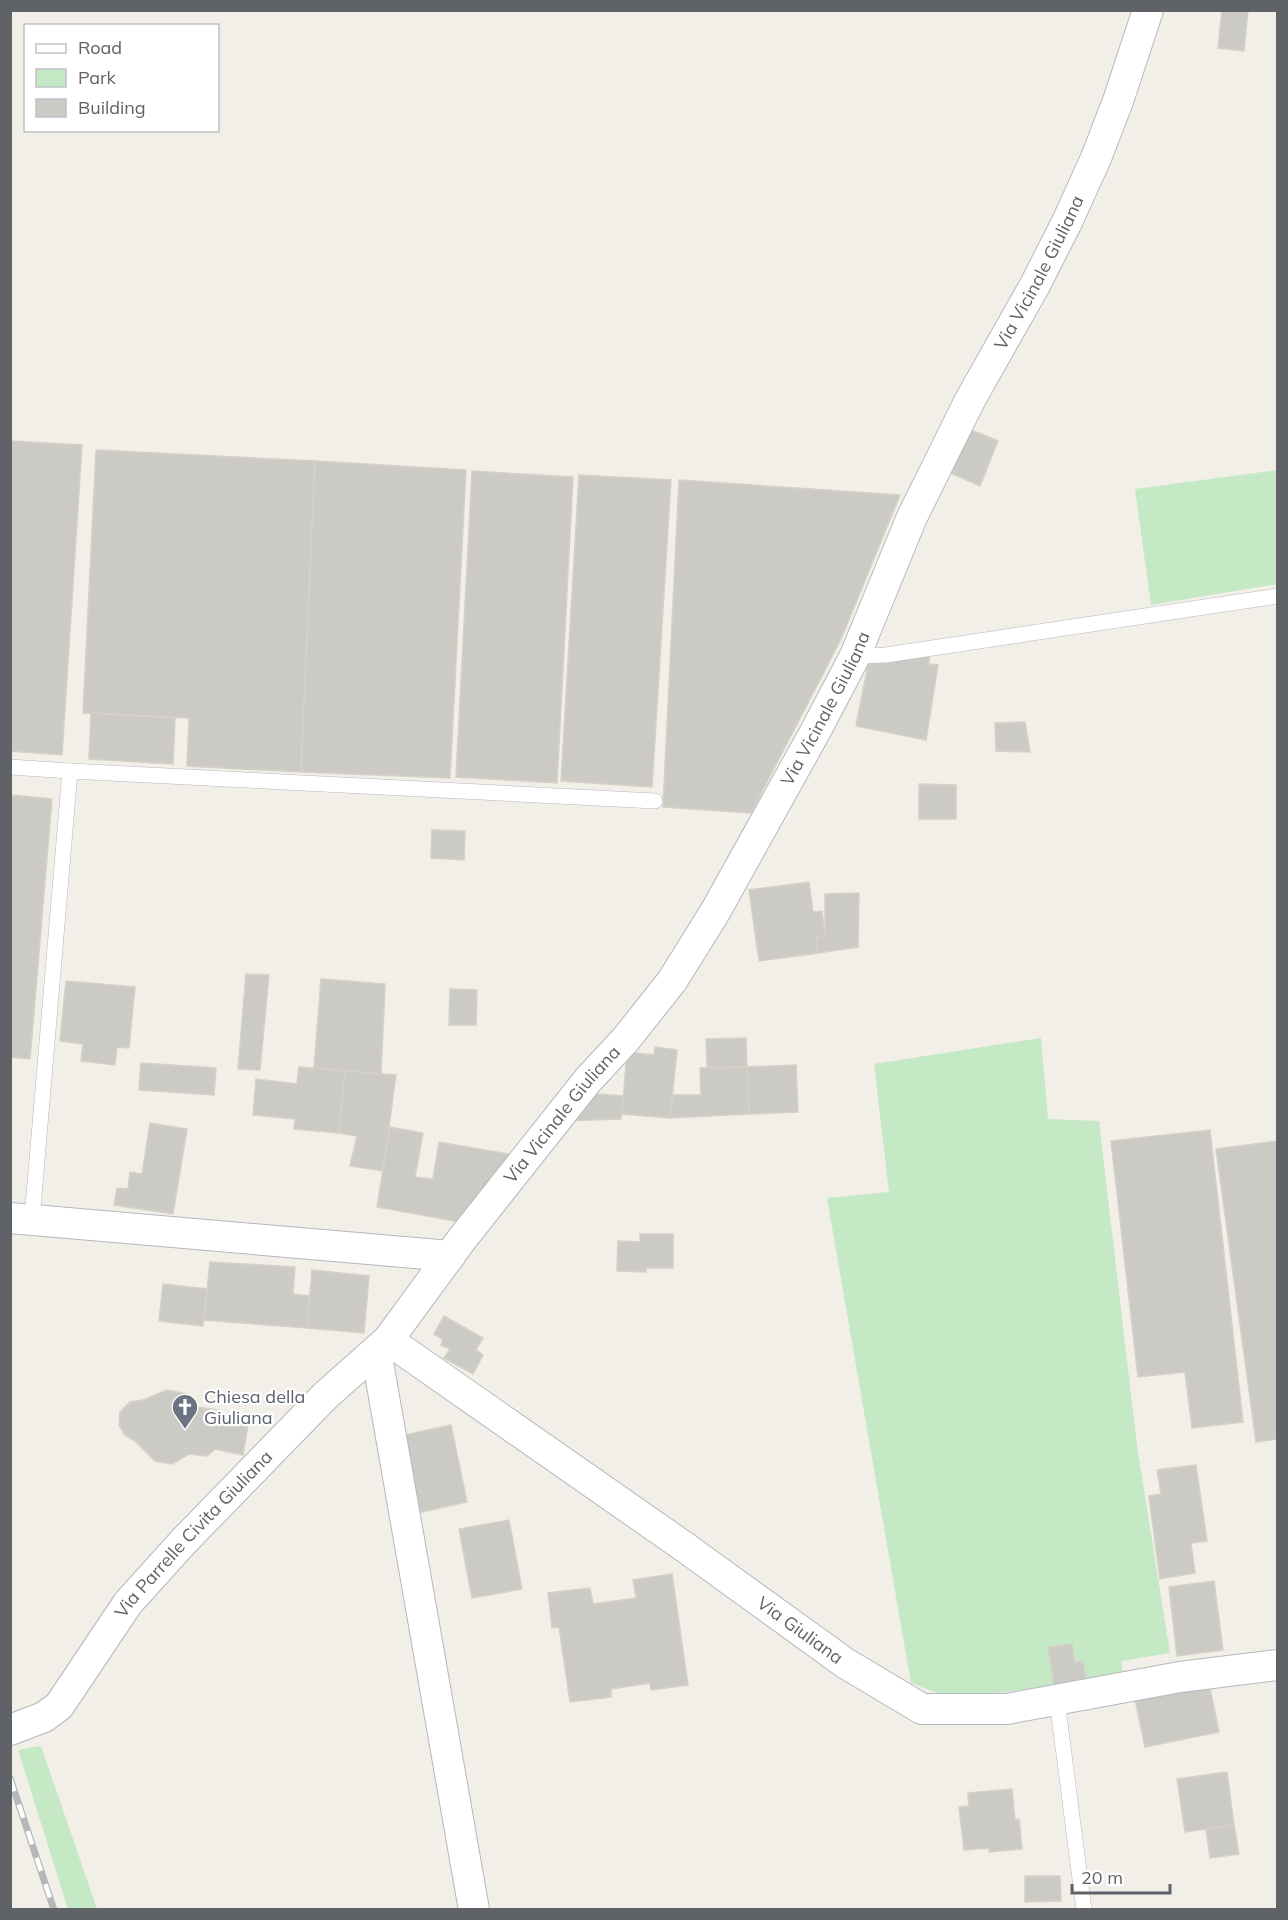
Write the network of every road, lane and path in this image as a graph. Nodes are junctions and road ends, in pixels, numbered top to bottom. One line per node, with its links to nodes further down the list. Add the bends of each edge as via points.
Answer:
1 (1148, 10): 3 (street, Via Vicinale Giuliana, via 1092,169 912,517)
2 (1278, 596): 3 (lane, via 886,655)
3 (855, 656): 8 (street, Via Vicinale Giuliana, via 715,912 672,981 588,1080)
4 (10, 767): 5 (lane)
5 (69, 771): 6 (lane); 7 (lane)
6 (655, 801)
7 (21, 1218): 8 (street)
8 (450, 1256): 9 (street, Via Vicinale Giuliana)
9 (382, 1345): 11 (street, Via Giuliana, via 686,1548 845,1663 922,1709 1007,1709); 12 (street, Via Parrelle Civita Giuliana, via 325,1396 128,1603 59,1706 44,1717); 13 (street)
10 (1278, 1665): 11 (street, Via Giuliana, via 1180,1677)
11 (1057, 1700): 14 (lane)
12 (17, 1727)
13 (474, 1910)
14 (1084, 1910)

